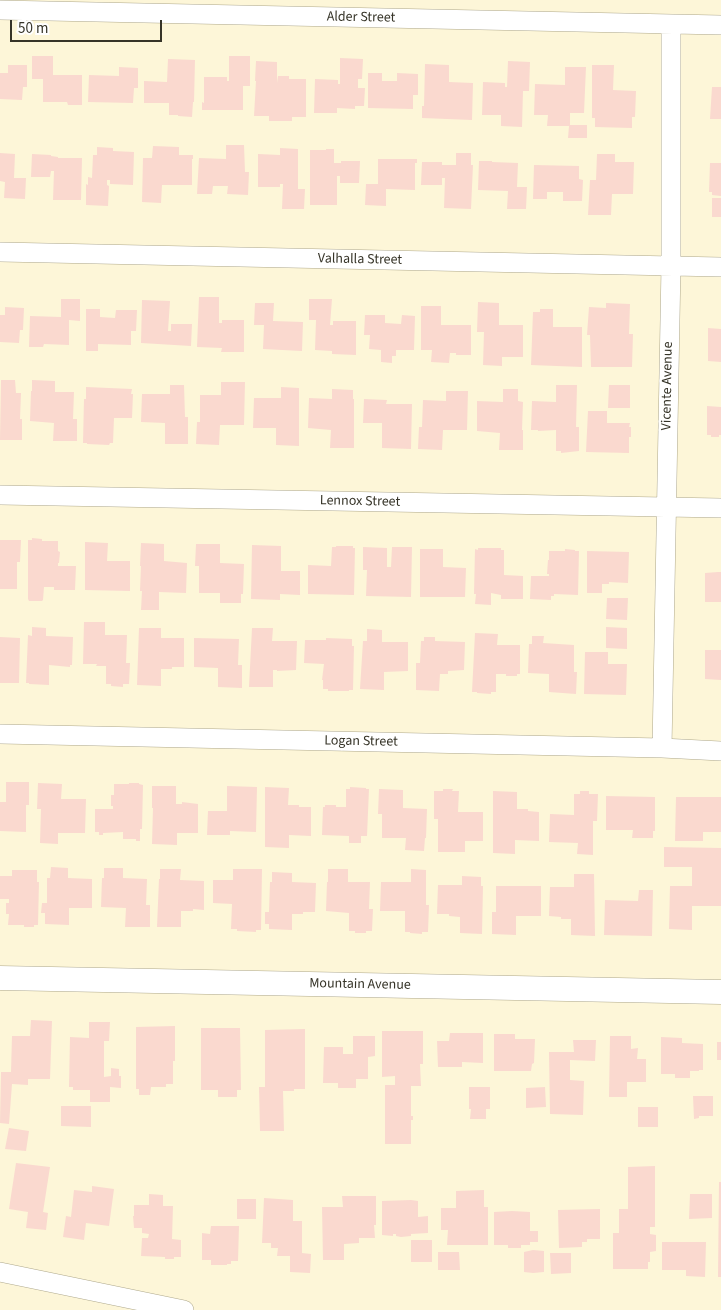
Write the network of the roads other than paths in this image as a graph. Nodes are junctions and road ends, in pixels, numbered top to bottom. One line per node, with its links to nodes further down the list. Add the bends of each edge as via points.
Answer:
1 (0, 10): 2 (street, Alder Street)
2 (671, 24): 3 (street, Alder Street); 5 (street, Vicente Avenue)
3 (721, 25)
4 (0, 252): 5 (street, Valhalla Street)
5 (671, 266): 6 (street, Valhalla Street); 8 (street, Vicente Avenue)
6 (721, 267)
7 (0, 495): 8 (street, Lennox Street)
8 (666, 508): 9 (street, Lennox Street); 11 (street, Vicente Avenue)
9 (721, 508)
10 (0, 734): 11 (street, Logan Street)
11 (662, 748): 12 (street, Logan Street)
12 (721, 751)
13 (0, 978): 14 (street, Mountain Avenue)
14 (721, 992)
15 (0, 1272): 16 (street)
16 (184, 1310)

